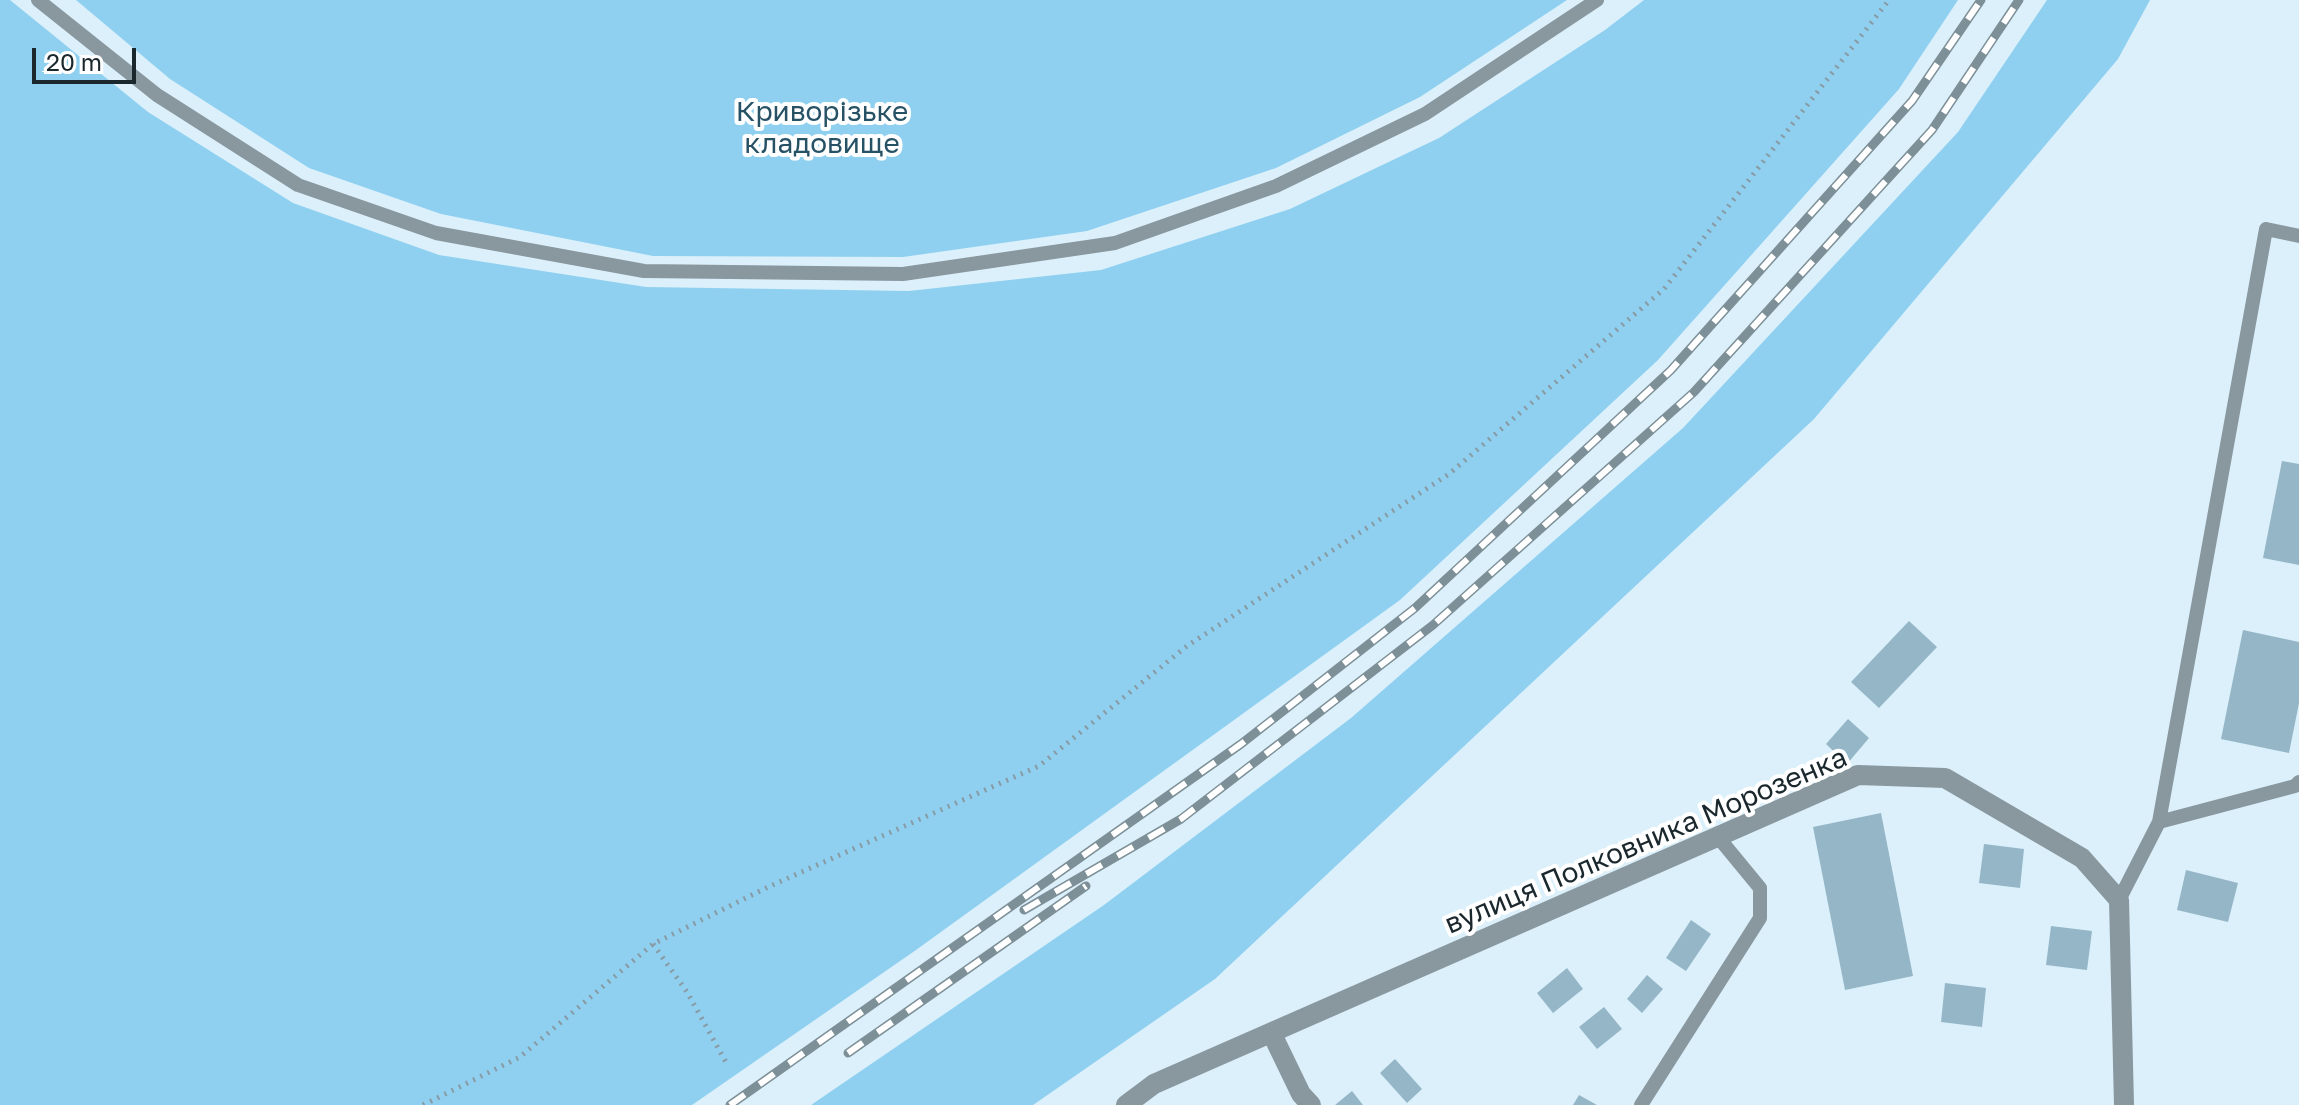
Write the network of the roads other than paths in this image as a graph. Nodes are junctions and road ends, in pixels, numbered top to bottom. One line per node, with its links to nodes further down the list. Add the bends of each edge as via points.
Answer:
1 (38, 0): 2 (lane, via 157,95 298,185 436,233 644,271 888,274 1115,243 1276,186 1425,114)
2 (1597, 0)
3 (2299, 236): 5 (lane, via 2266,229)
4 (2299, 782): 5 (lane)
5 (2159, 822): 7 (lane)
6 (1718, 837): 7 (street, вулиця Полковника Морозенка, via 1858,775 1945,778 2082,858); 8 (street, вулиця Полковника Морозенка); 11 (lane, via 1760,888 1760,918)
7 (2119, 900): 12 (street)
8 (1272, 1034): 9 (street, вулиця Полковника Морозенка, via 1154,1084); 10 (street)
9 (1126, 1105)
10 (1311, 1105)
11 (1641, 1105)
12 (2124, 1105)

